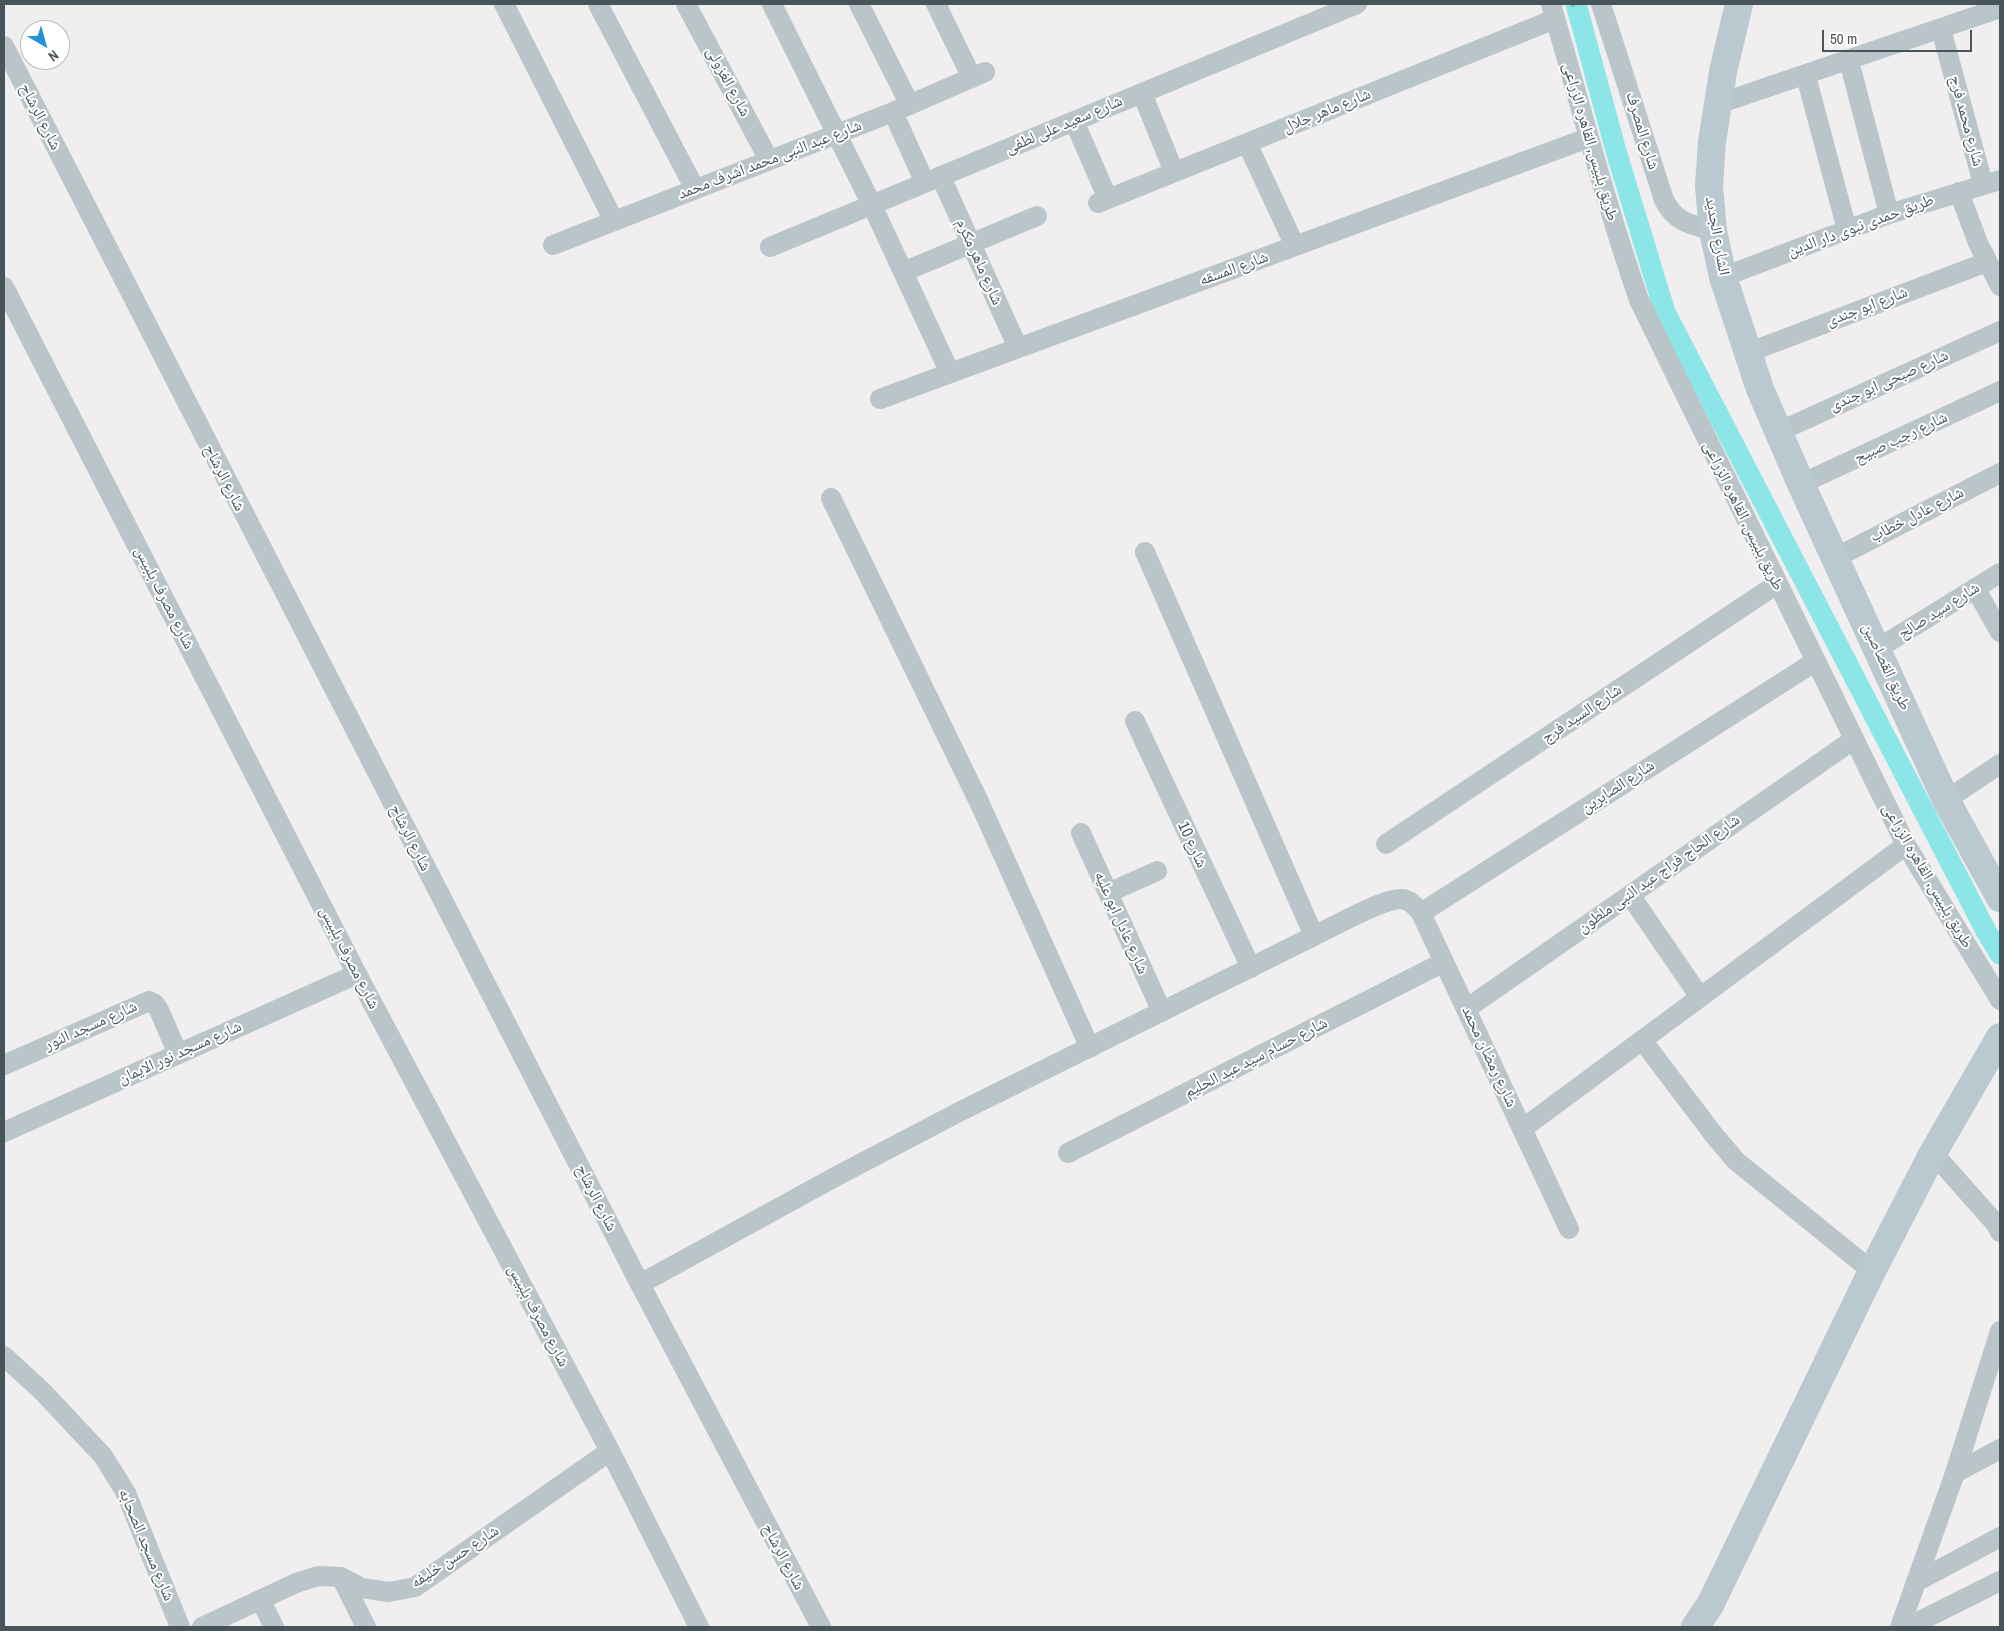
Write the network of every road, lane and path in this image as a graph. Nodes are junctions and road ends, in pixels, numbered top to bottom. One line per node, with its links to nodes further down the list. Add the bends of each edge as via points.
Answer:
1 (504, 4): 32 (street)
2 (598, 4): 27 (street)
3 (686, 4): 23 (street, شارع الغزولى)
4 (772, 4): 20 (street)
5 (859, 4): 18 (street, شارع ماهر مكرم)
6 (936, 4): 18 (street, شارع عبد النبى محمد اشرف محمد, via 978,75)
7 (1358, 4): 16 (street, شارع سعيد على لطفى)
8 (1601, 4): 34 (street, شارع المصرف, via 1664,200 1675,217)
9 (1739, 4): 17 (street, الشارع الجديد)
10 (2000, 8): 12 (street)
11 (1553, 11): 21 (street, طريق بلبيس, القاهره الزراعى); 22 (street, شارع ماهر جلال)
12 (1942, 28): 14 (street); 26 (street, شارع محمد فرج)
13 (4, 46): 95 (street, شارع الرشاح)
14 (1850, 61): 15 (street); 30 (street)
15 (1806, 76): 17 (street); 33 (street)
16 (1142, 93): 19 (street, شارع سعيد على لطفى); 24 (street)
17 (1718, 104): 34 (street, الشارع الجديد, via 1709,186)
18 (901, 109): 20 (street, شارع عبد النبى محمد اشرف محمد); 25 (street, شارع ماهر مكرم)
19 (1074, 122): 24 (street, شارع ماهر جلال, via 1103,201); 25 (street, شارع سعيد على لطفى)
20 (837, 134): 23 (street, شارع عبد النبى محمد اشرف محمد); 29 (street)
21 (1588, 138): 37 (street, شارع المسقه); 57 (street, طريق بلبيس, القاهره الزراعى, via 1639,300)
22 (1247, 143): 24 (street, شارع ماهر جلال); 37 (street)
23 (769, 160): 27 (street, شارع عبد النبى محمد اشرف محمد)
24 (1174, 172)
25 (933, 180): 29 (street, شارع سعيد على لطفى); 35 (street, شارع ماهر مكرم)
26 (1992, 182): 28 (street, طريق حمدى نبوى دار الدين)
27 (695, 190): 32 (street, شارع عبد النبى محمد اشرف محمد)
28 (1960, 192): 30 (street, طريق حمدى نبوى دار الدين); 39 (street)
29 (872, 205): 38 (street, شارع سعيد على لطفى); 40 (street)
30 (1889, 214): 33 (street, طريق حمدى نبوى دار الدين)
31 (1037, 216): 35 (street)
32 (614, 221): 36 (street, شارع عبد النبى محمد اشرف محمد)
33 (1846, 230): 41 (street, طريق حمدى نبوى دار الدين)
34 (1713, 231): 41 (street, الشارع الجديد)
35 (971, 243): 40 (street); 45 (street, شارع ماهر مكرم)
36 (553, 245)
37 (1295, 246): 45 (street, شارع المسقه)
38 (770, 247)
39 (1987, 262): 42 (street); 46 (street, شارع ابو جندى)
40 (903, 272): 47 (street)
41 (1723, 277): 46 (street, الشارع الجديد)
42 (2000, 286)
43 (4, 287): 78 (street, شارع مصرف بلبيس)
44 (2000, 331): 50 (street, شارع صبحى ابو جندى)
45 (1018, 348): 47 (street, شارع المسقه)
46 (1747, 353): 50 (street, الشارع الجديد)
47 (950, 373): 49 (street, شارع المسقه)
48 (2000, 391): 52 (street, شارع رجب صبيح)
49 (880, 398)
50 (1778, 432): 52 (street, طريق القصاصين)
51 (2000, 473): 55 (street, شارع عادل خطاب)
52 (1801, 484): 55 (street, طريق القصاصين)
53 (831, 498): 85 (street, via 980,804)
54 (1145, 552): 75 (street)
55 (1835, 558): 60 (street, طريق القصاصين)
56 (2000, 573): 58 (street, شارع سيد صالح)
57 (1777, 584): 61 (street, طريق بلبيس, القاهره الزراعى); 67 (street, شارع السيد فرج)
58 (1975, 588): 59 (street); 60 (street, شارع سيد صالح)
59 (2000, 632)
60 (1877, 649): 65 (street, طريق القصاصين)
61 (1816, 661): 63 (street, طريق بلبيس, القاهره الزراعى); 74 (street, شارع الصابرين)
62 (1135, 721): 77 (street, شارع 10)
63 (1853, 740): 68 (street, طريق بلبيس, القاهره الزراعى); 72 (street, شارع الحاج فراج عبد النبى ملطون)
64 (2000, 764): 65 (street)
65 (1946, 800): 69 (street, طريق القصاصين)
66 (1081, 833): 71 (street, شارع عادل ابو عليه)
67 (1386, 844)
68 (1906, 845): 79 (street); 80 (street, طريق بلبيس, القاهره الزراعى)
69 (1993, 867): 73 (street, طريق القصاصين)
70 (1157, 871): 71 (street)
71 (1108, 893): 82 (street, شارع عادل ابو عليه)
72 (1630, 895): 79 (street); 81 (street, شارع الحاج فراج عبد النبى ملطون)
73 (2000, 898)
74 (1420, 913): 75 (street, via 1408,901 1396,900); 76 (street, شارع رمضان محمد)
75 (1314, 936): 77 (street)
76 (1444, 962): 81 (street, شارع رمضان محمد); 91 (street, شارع حسام سيد عبد الحليم)
77 (1251, 968): 82 (street)
78 (357, 974): 86 (street, شارع مسجد نور الايمان); 99 (street, شارع مصرف بلبيس)
79 (1700, 997): 84 (street)
80 (2000, 1000)
81 (1466, 1009): 88 (street, شارع رمضان محمد)
82 (1162, 1012): 85 (street)
83 (2000, 1036): 90 (street)
84 (1642, 1040): 88 (street); 94 (street, via 1736,1160)
85 (1090, 1048): 95 (street, via 835,1177)
86 (178, 1054): 87 (street, شارع مسجد النور, via 159,1010 149,1001); 89 (street, شارع مسجد نور الايمان)
87 (4, 1065)
88 (1522, 1129): 92 (street, شارع رمضان محمد)
89 (4, 1132)
90 (1933, 1153): 93 (street); 94 (street)
91 (1068, 1154)
92 (1569, 1229)
93 (2000, 1232)
94 (1872, 1271): 112 (street, via 1710,1605)
95 (640, 1284): 111 (street, شارع الرشاح)
96 (2000, 1331): 100 (street)
97 (4, 1356): 106 (street, شارع مسجد الصحابه, via 103,1456 126,1493)
98 (2000, 1449): 100 (street)
99 (610, 1451): 102 (street, شارع حسن خليفه, via 415,1586 388,1592 362,1588); 110 (street, شارع مصرف بلبيس)
100 (1955, 1473): 104 (street)
101 (2000, 1536): 104 (street)
102 (341, 1577): 105 (street, شارع حسن خليفه, via 318,1576); 109 (street)
103 (2000, 1581): 114 (street)
104 (1916, 1582): 113 (street)
105 (260, 1600): 107 (street, شارع حسن خليفه); 108 (street)
106 (180, 1627)
107 (202, 1627)
108 (274, 1627)
109 (366, 1627)
110 (699, 1627)
111 (821, 1627)
112 (1695, 1627)
113 (1900, 1627)
114 (1908, 1627)

